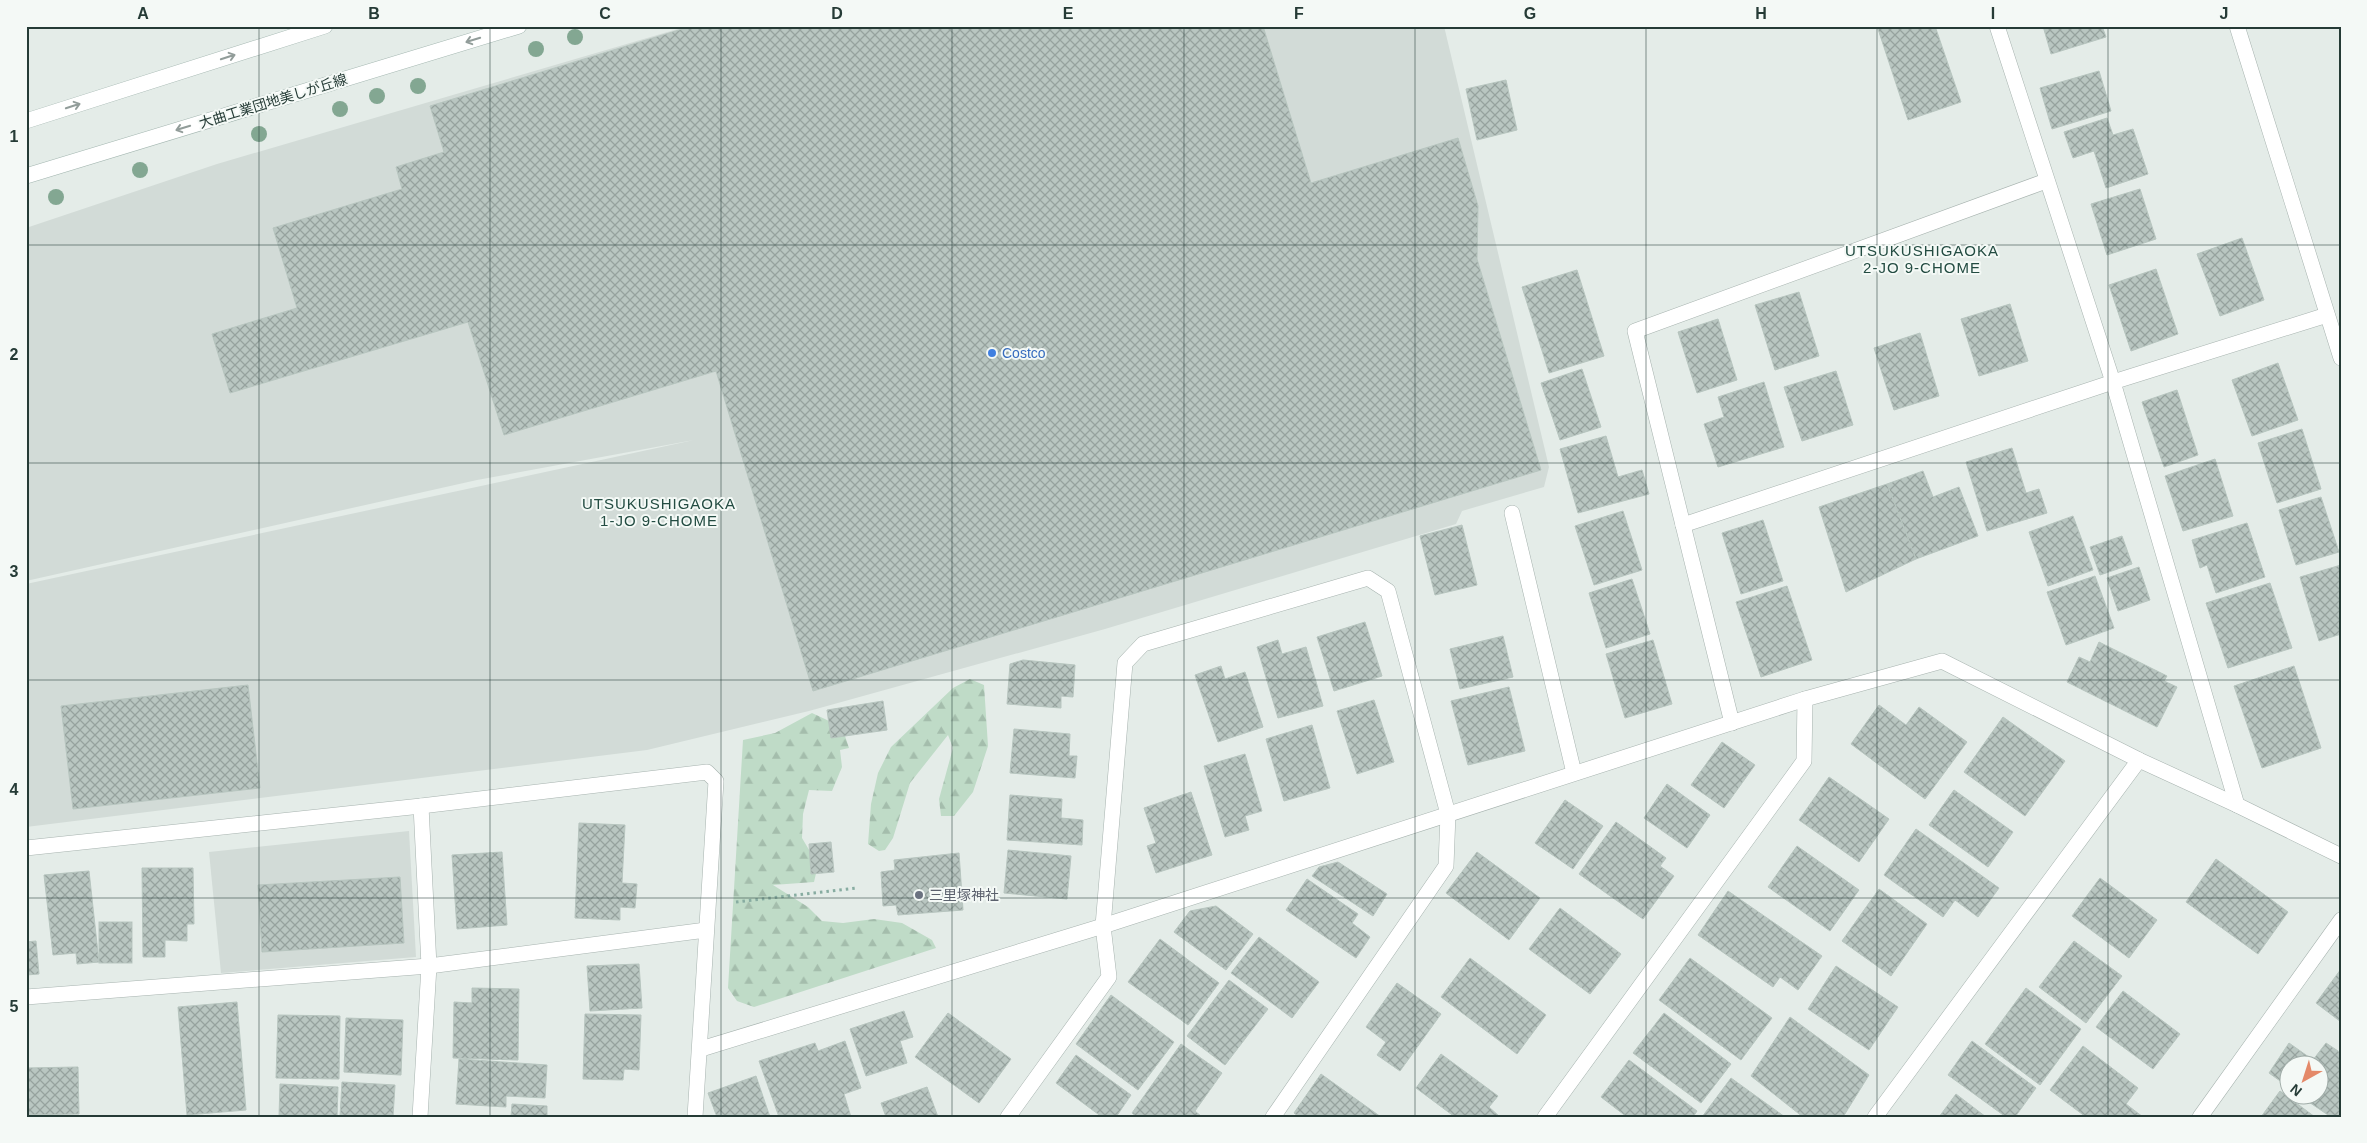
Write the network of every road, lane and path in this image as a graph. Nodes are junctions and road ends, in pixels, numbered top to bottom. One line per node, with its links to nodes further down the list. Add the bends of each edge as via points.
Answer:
1 (325, 26): 5 (street, one-way to 1)
2 (519, 26): 6 (street, 大曲工業団地美しが丘線, one-way to 6)
3 (1997, 26): 7 (street)
4 (2237, 26): 8 (street)
5 (26, 121)
6 (26, 176)
7 (2046, 180): 10 (street); 12 (street, via 1635,331)
8 (2327, 315): 9 (street); 10 (street)
9 (2341, 358)
10 (2113, 382): 12 (street); 17 (street)
11 (1512, 513): 16 (street)
12 (1683, 525): 14 (street)
13 (1805, 699): 14 (street); 15 (street, via 1942,660); 34 (street, via 1804,761)
14 (1732, 722): 16 (street)
15 (2139, 760): 17 (street); 35 (street)
16 (1574, 773): 19 (street)
17 (2237, 805): 21 (street)
18 (421, 806): 20 (street); 26 (street, via 707,772 716,781); 27 (street)
19 (1448, 814): 25 (street); 25 (street, via 1388,591 1368,578 1143,644 1125,663); 33 (street, via 1446,866)
20 (26, 848)
21 (2341, 856)
22 (858, 888): 23 (path)
23 (728, 902)
24 (2341, 920): 36 (street)
25 (1103, 926): 29 (street); 32 (street, via 1109,977)
26 (706, 930): 27 (street); 29 (street)
27 (429, 966): 28 (street); 30 (street)
28 (26, 997)
29 (701, 1049): 31 (street)
30 (420, 1117)
31 (695, 1117)
32 (1008, 1117)
33 (1273, 1117)
34 (1545, 1117)
35 (1875, 1117)
36 (2200, 1117)

